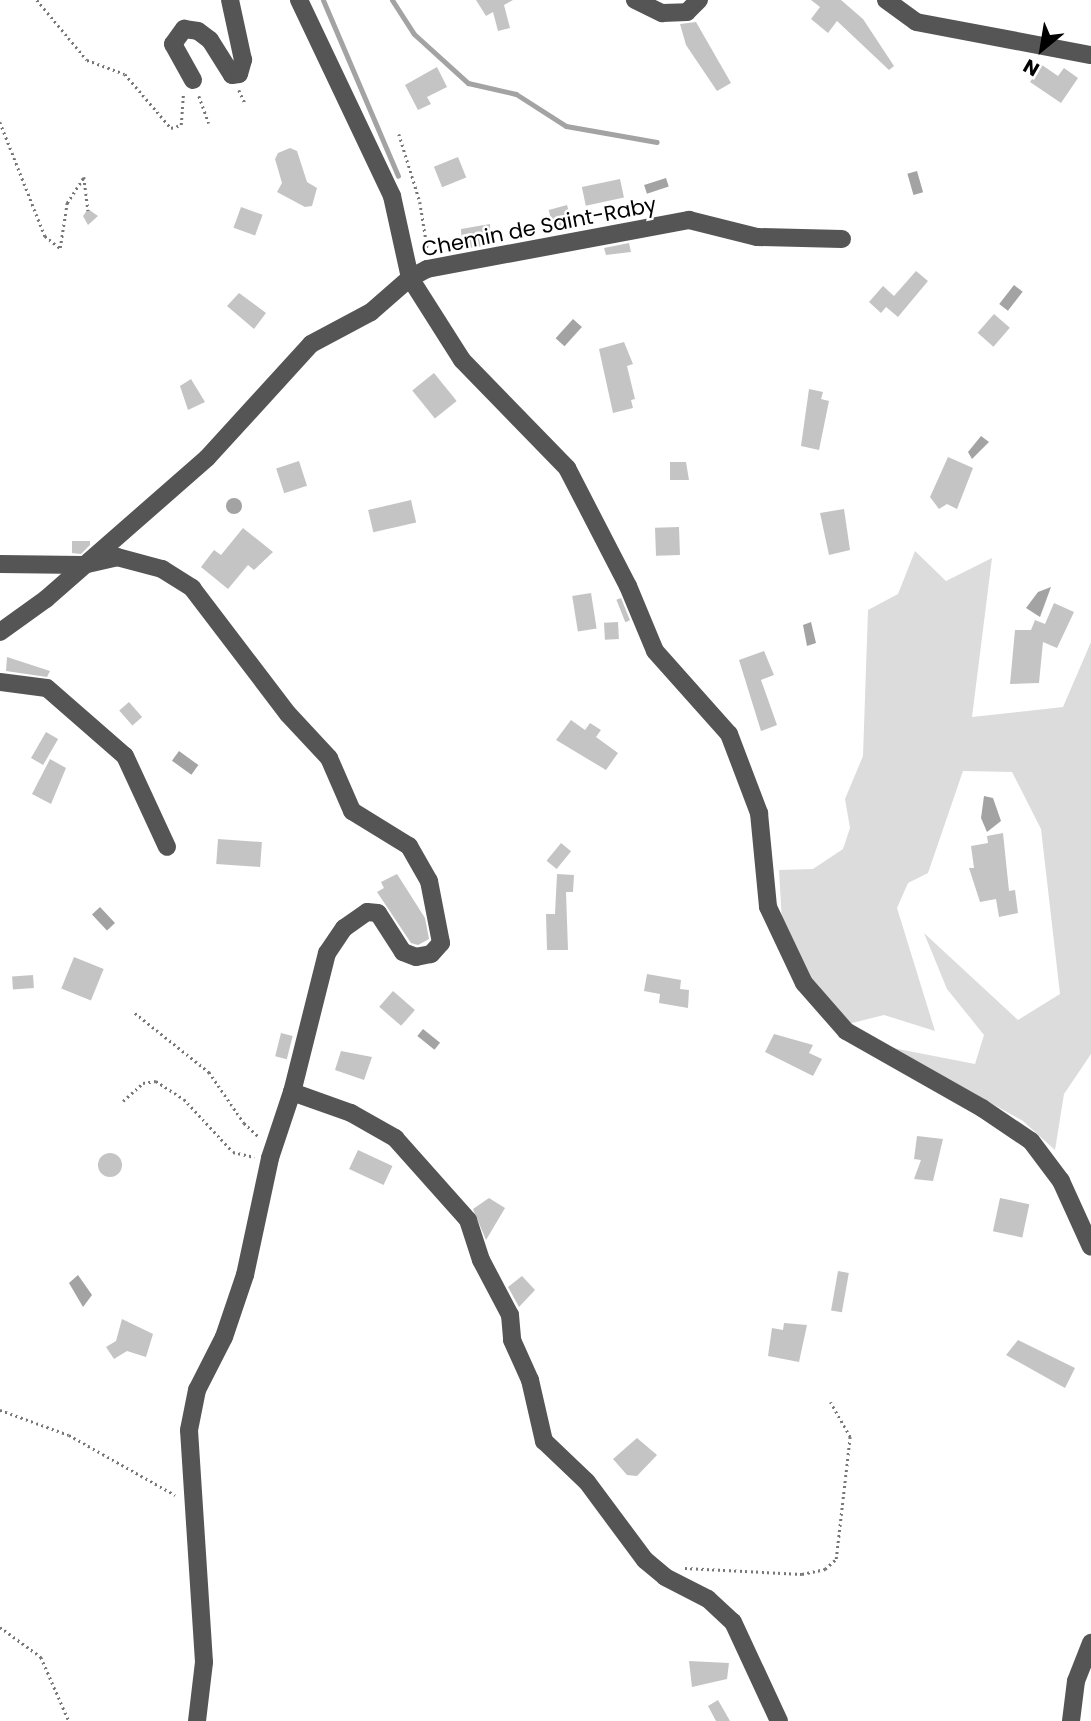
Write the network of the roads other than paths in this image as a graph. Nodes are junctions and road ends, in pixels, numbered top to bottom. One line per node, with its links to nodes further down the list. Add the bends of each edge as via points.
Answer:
1 (230, 0): 7 (street, via 243,60 239,74 232,75 210,40 198,31 184,29 173,44)
2 (299, 0): 9 (street, via 392,196)
3 (635, 0): 4 (street, via 662,13 687,12)
4 (699, 0)
5 (886, 0): 6 (street, via 916,22)
6 (1091, 55)
7 (189, 73)
8 (842, 239): 9 (street, Chemin de Saint-Raby, via 757,237 689,220 427,269)
9 (410, 278): 11 (street, Chemin de Saint-Raby, via 371,312 310,344 206,458); 18 (street, via 462,360 567,468 628,586 655,651 729,734 759,813 768,906 804,983 846,1031 982,1108 1031,1142 1061,1181)
10 (0, 564): 11 (street)
11 (83, 565): 12 (street, Chemin de Saint-Raby); 17 (street, via 117,557 162,569 192,588 222,621 288,714 329,758 352,811 409,846 429,881 441,943 431,954 416,957 403,952 378,913 367,912 344,928 327,953)
12 (26, 614): 13 (street); 14 (street, Chemin de Saint-Raby)
13 (0, 622)
14 (0, 632)
15 (0, 682): 16 (street, via 47,688 125,756)
16 (167, 847)
17 (292, 1092): 20 (street, via 273,1150 245,1275 224,1337 197,1390 188,1430 204,1662); 21 (street, via 351,1113 395,1138 468,1220 481,1260 510,1315 512,1340 530,1380 544,1441 587,1482 657,1570 708,1600 733,1622)
18 (1091, 1247)
19 (1091, 1643): 22 (street, via 1076,1681)
20 (197, 1721)
21 (779, 1721)
22 (1071, 1721)

